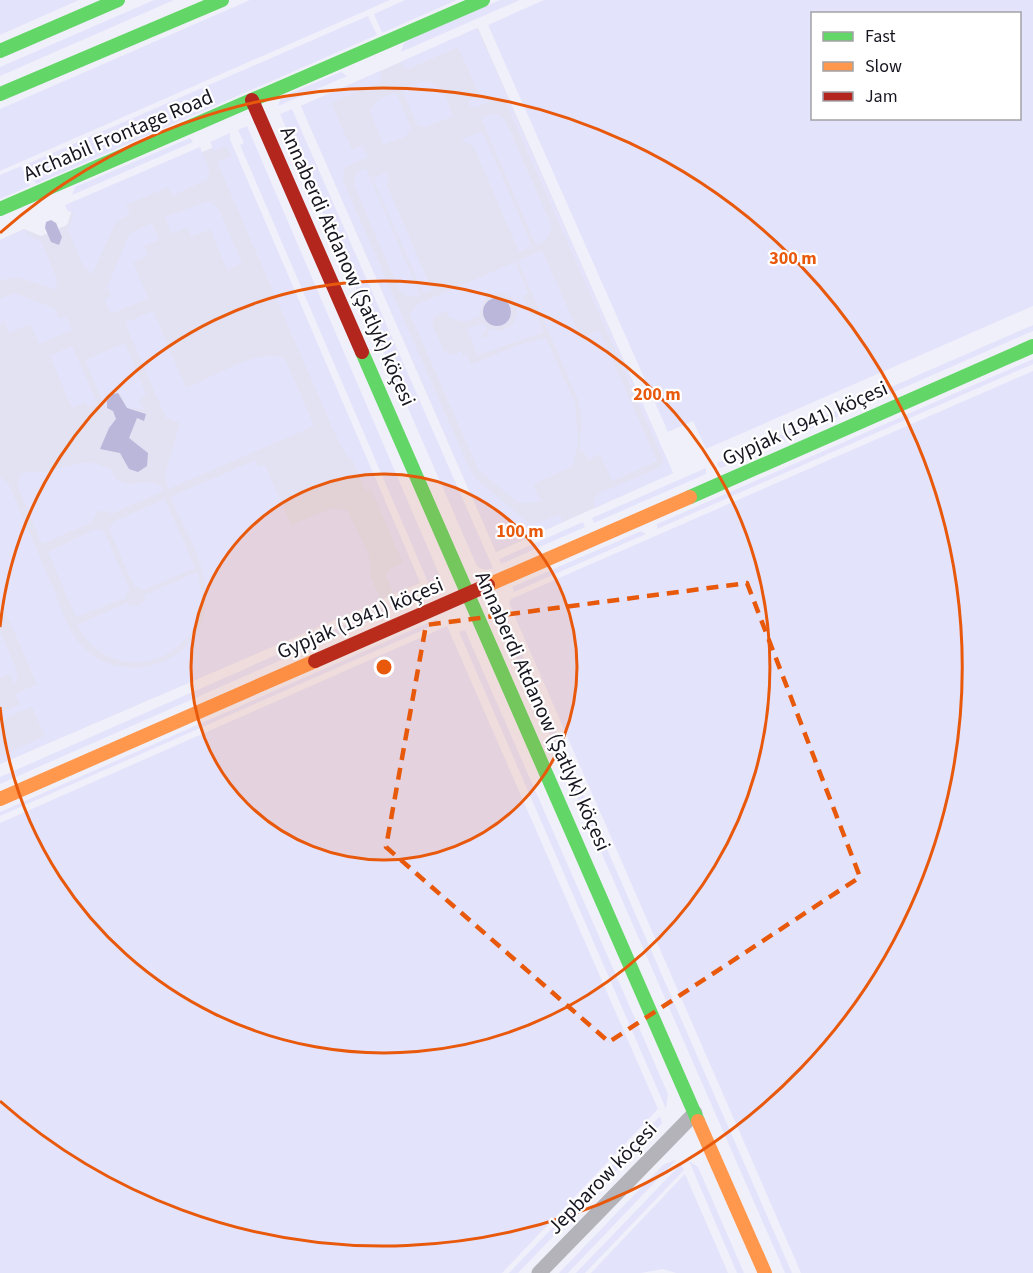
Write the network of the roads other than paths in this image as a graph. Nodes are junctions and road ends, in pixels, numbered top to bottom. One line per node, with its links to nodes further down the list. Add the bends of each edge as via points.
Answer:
1 (118, 0): 4 (street)
2 (222, 0): 5 (street)
3 (483, 0): 6 (street, Archabil Frontage Road)
4 (0, 51)
5 (0, 93)
6 (252, 100): 7 (street, Archabil Frontage Road); 9 (street, Annaberdi Atdanow (Şatlyk) köçesi)
7 (0, 209)
8 (1033, 346): 9 (street, Gypjak (1941) köçesi)
9 (469, 594): 10 (street, Gypjak (1941) köçesi); 11 (street, Annaberdi Atdanow (Şatlyk) köçesi)
10 (0, 799)
11 (695, 1113): 12 (street, Jepbarow köçesi); 13 (street, Annaberdi Atdanow (Şatlyk) köçesi)
12 (539, 1273)
13 (765, 1273)

